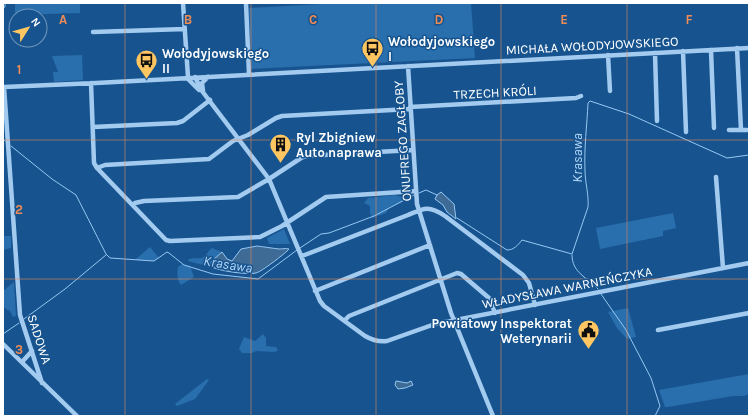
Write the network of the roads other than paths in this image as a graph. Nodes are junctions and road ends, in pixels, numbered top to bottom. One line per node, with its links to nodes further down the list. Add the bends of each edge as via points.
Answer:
1 (183, 3): 3 (street)
2 (246, 3): 12 (street)
3 (185, 29): 4 (street); 14 (street)
4 (93, 32)
5 (737, 48): 6 (street, MICHAŁA WOŁODYJOWSKIEGO); 7 (street, MICHAŁA WOŁODYJOWSKIEGO); 27 (street)
6 (749, 48)
7 (711, 50): 8 (street, MICHAŁA WOŁODYJOWSKIEGO); 25 (street)
8 (683, 51): 9 (street, MICHAŁA WOŁODYJOWSKIEGO); 29 (street)
9 (655, 52): 10 (street, MICHAŁA WOŁODYJOWSKIEGO); 23 (street)
10 (608, 55): 11 (street, MICHAŁA WOŁODYJOWSKIEGO); 18 (street)
11 (408, 66): 12 (street, MICHAŁA WOŁODYJOWSKIEGO); 22 (street, ONUFREGO ZAGŁOBY)
12 (249, 74): 13 (street, MICHAŁA WOŁODYJOWSKIEGO)
13 (209, 76): 15 (street, MICHAŁA WOŁODYJOWSKIEGO); 19 (street, via 203,81)
14 (188, 77): 15 (street, MICHAŁA WOŁODYJOWSKIEGO); 16 (street, MICHAŁA WOŁODYJOWSKIEGO); 19 (street, WŁADYSŁAWA WARNEŃCZYKA)
15 (195, 77): 19 (street)
16 (91, 83): 17 (street, MICHAŁA WOŁODYJOWSKIEGO); 24 (street)
17 (4, 86): 52 (street, SADOWA, via 20,315)
18 (610, 91)
19 (204, 94): 21 (street, WŁADYSŁAWA WARNEŃCZYKA)
20 (581, 96): 22 (street, TRZECH KRÓLI)
21 (210, 100): 24 (street, via 177,123); 30 (street, WŁADYSŁAWA WARNEŃCZYKA)
22 (410, 108): 30 (street, TRZECH KRÓLI, via 282,116); 31 (street, ONUFREGO ZAGŁOBY)
23 (657, 121)
24 (93, 127): 32 (street, via 94,160)
25 (714, 128)
26 (729, 130): 27 (street)
27 (741, 130): 28 (street)
28 (747, 130)
29 (686, 132)
30 (238, 138): 32 (street, TRZECH KRÓLI, via 209,159 105,165); 34 (street, WŁADYSŁAWA WARNEŃCZYKA)
31 (413, 150): 34 (street, via 306,156); 35 (street, ONUFREGO ZAGŁOBY)
32 (97, 168): 36 (street)
33 (716, 177): 42 (street)
34 (269, 179): 36 (street, via 234,198 144,202); 38 (street, WŁADYSŁAWA WARNEŃCZYKA)
35 (416, 193): 37 (street, ONUFREGO ZAGŁOBY); 38 (street, via 326,197)
36 (133, 205): 38 (street, via 166,240 174,242 260,237)
37 (419, 209): 39 (street, ONUFREGO ZAGŁOBY); 40 (street); 45 (street, via 426,208 442,214 523,275 529,283)
38 (288, 222): 40 (street, WŁADYSŁAWA WARNEŃCZYKA)
39 (430, 245): 43 (street, ONUFREGO ZAGŁOBY); 44 (street)
40 (302, 256): 44 (street, WŁADYSŁAWA WARNEŃCZYKA)
41 (749, 263): 42 (street, WŁADYSŁAWA WARNEŃCZYKA)
42 (723, 268): 45 (street, WŁADYSŁAWA WARNEŃCZYKA)
43 (441, 279): 46 (street, via 459,273 489,298); 48 (street, via 349,316); 49 (street, ONUFREGO ZAGŁOBY)
44 (315, 291): 48 (street, WŁADYSŁAWA WARNEŃCZYKA, via 324,306)
45 (535, 305): 46 (street, WŁADYSŁAWA WARNEŃCZYKA)
46 (495, 313): 49 (street, WŁADYSŁAWA WARNEŃCZYKA)
47 (749, 313): 50 (street)
48 (345, 320): 49 (street, WŁADYSŁAWA WARNEŃCZYKA, via 365,336 381,342 427,326)
49 (454, 320): 56 (street, ONUFREGO ZAGŁOBY)
50 (658, 330)
51 (3, 344): 53 (street)
52 (32, 351): 53 (street); 54 (street, SADOWA)
53 (22, 362): 54 (street)
54 (42, 383): 55 (street, SADOWA)
55 (77, 416)
56 (493, 416)

